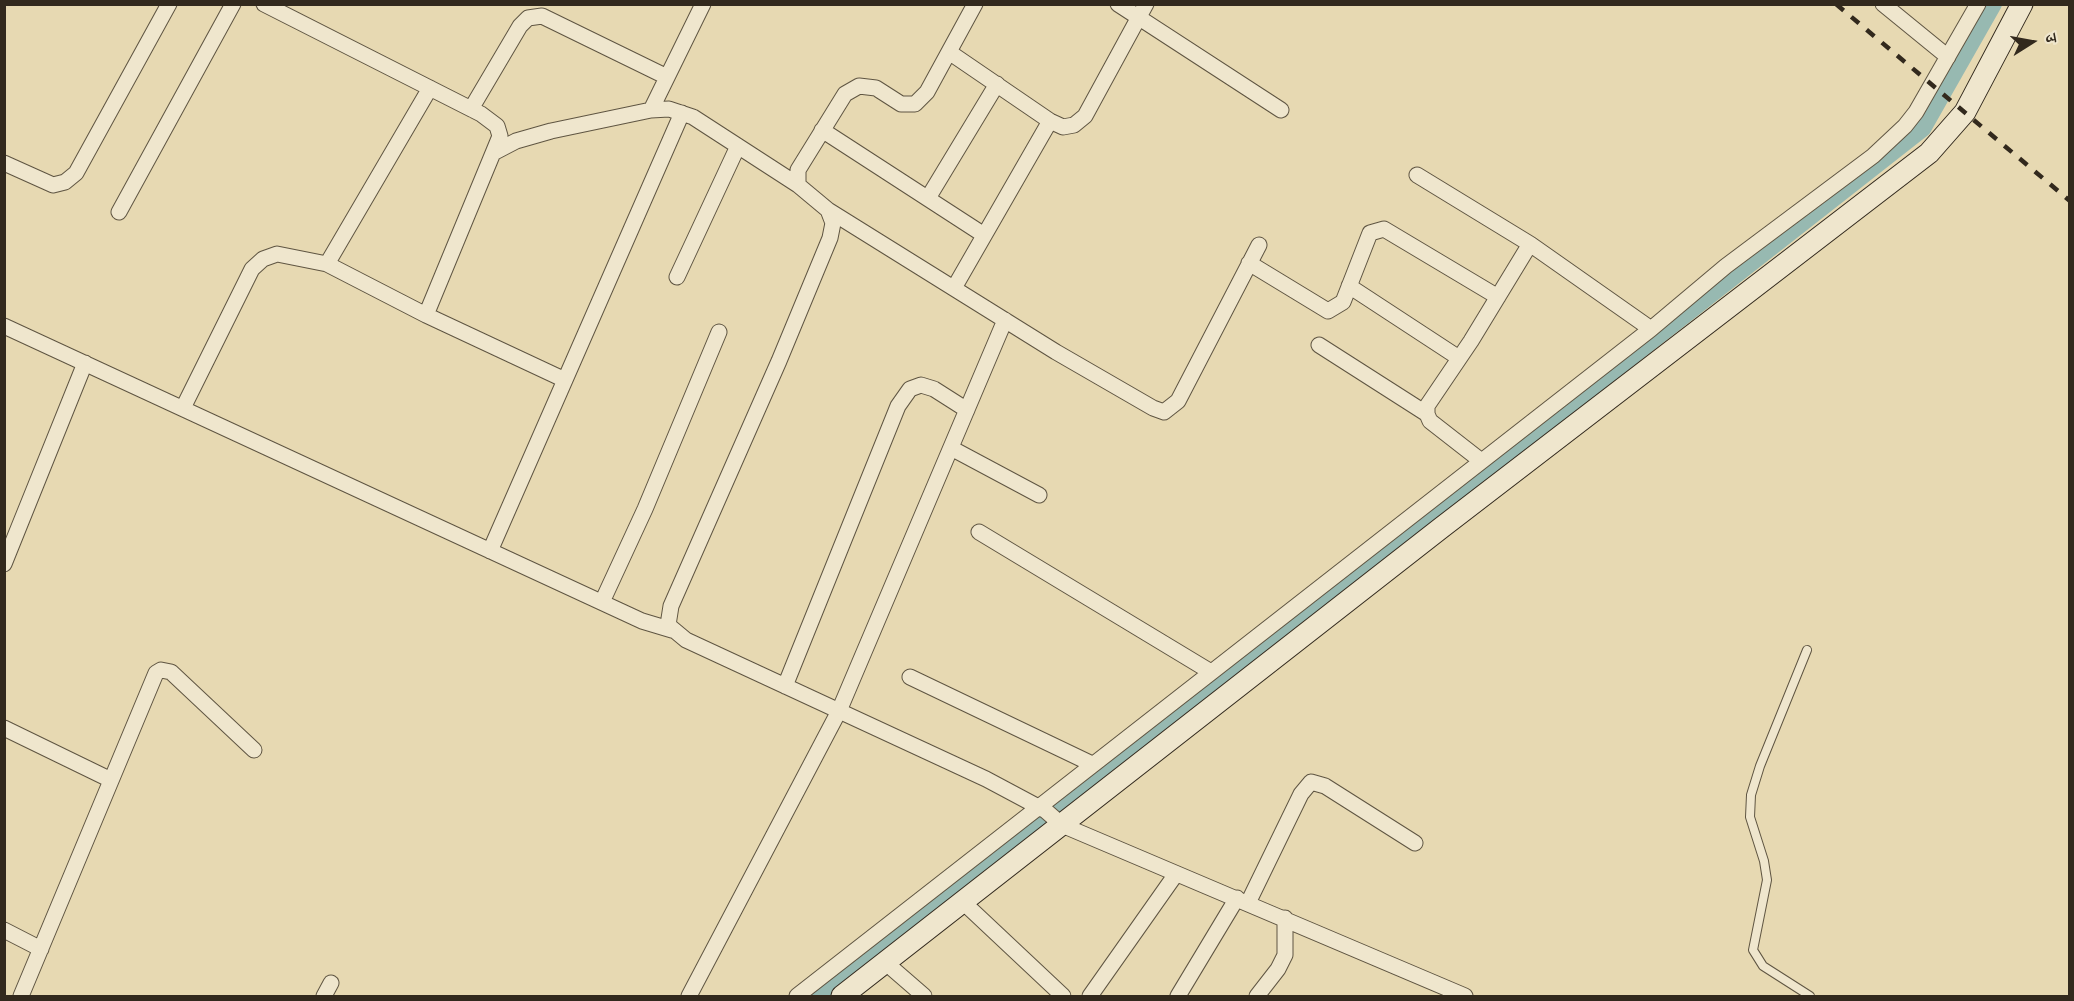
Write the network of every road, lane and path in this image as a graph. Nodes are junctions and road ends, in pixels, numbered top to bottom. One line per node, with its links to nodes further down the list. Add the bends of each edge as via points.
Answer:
1 (169, 4): 24 (street, via 76,173 53,185)
2 (233, 4): 29 (street)
3 (264, 4): 15 (street)
4 (703, 4): 13 (street)
5 (975, 4): 11 (street)
6 (1118, 4): 10 (street)
7 (1883, 4): 12 (street)
8 (1978, 4): 12 (street)
9 (2022, 4): 68 (street, via 1965,112 1929,153 1450,521)
10 (1142, 11): 18 (street); 20 (street, via 1085,116 1074,125 1063,127)
11 (949, 52): 14 (street); 21 (street, via 927,92 915,104 901,104 876,88 859,86 846,94)
12 (1948, 57): 42 (street, via 1916,112 1889,141)
13 (667, 77): 16 (street, via 542,16 528,18); 17 (street)
14 (997, 84): 20 (street); 27 (street)
15 (430, 88): 16 (street); 34 (street)
16 (471, 109): 23 (street, via 497,126 500,136)
17 (651, 110): 19 (street); 23 (street, via 524,138)
18 (1281, 110)
19 (682, 113): 22 (street); 47 (street)
20 (1050, 121): 30 (street)
21 (822, 130): 26 (street, via 798,170); 27 (street)
22 (738, 146): 26 (street); 35 (street)
23 (493, 153): 39 (street)
24 (6, 166)
25 (1417, 175): 31 (street)
26 (798, 185): 28 (street)
27 (928, 198): 30 (street)
28 (828, 210): 37 (street); 58 (street, via 833,223 830,238 671,606 668,625)
29 (119, 212)
30 (984, 235): 37 (street)
31 (1530, 244): 38 (street); 42 (street)
32 (1259, 245): 33 (street)
33 (1249, 262): 36 (street, via 1328,311 1343,302); 40 (street, via 1178,401 1164,412)
34 (327, 264): 39 (street); 48 (street, via 277,254 263,258 252,269)
35 (677, 278)
36 (1349, 286): 38 (street, via 1370,233 1384,229); 45 (street)
37 (954, 288): 40 (street)
38 (1498, 297): 45 (street)
39 (426, 315): 47 (street)
40 (1005, 320): 49 (street)
41 (4, 326): 46 (street)
42 (1651, 329): 52 (street)
43 (719, 332): 57 (street)
44 (1319, 345): 50 (street)
45 (1459, 358): 50 (street, via 1427,406)
46 (85, 363): 48 (street); 56 (street)
47 (565, 380): 55 (street)
48 (183, 408): 55 (street)
49 (967, 410): 51 (street); 62 (street, via 934,388 921,385 910,389 898,406)
50 (1426, 414): 52 (street)
51 (951, 448): 53 (street); 63 (street)
52 (1480, 460): 60 (street)
53 (1039, 495)
54 (979, 532): 60 (street)
55 (490, 550): 57 (street)
56 (4, 564)
57 (602, 602): 58 (street, via 656,627)
58 (672, 630): 62 (street)
59 (1807, 650): 87 (lane, via 1760,766 1751,795 1750,817 1767,879 1753,950 1763,966)
60 (1211, 672): 66 (street)
61 (909, 677): 66 (street)
62 (785, 686): 63 (street)
63 (839, 711): 68 (street, via 986,779); 78 (street)
64 (4, 728): 67 (street)
65 (254, 750): 67 (street, via 171,672 161,669 153,679)
66 (1092, 764): 68 (street)
67 (111, 780): 75 (street)
68 (1051, 816): 70 (street); 72 (street); 79 (street)
69 (1415, 843): 71 (street, via 1325,786 1311,782)
70 (1176, 874): 71 (street); 83 (street)
71 (1243, 901): 73 (street); 84 (street)
72 (963, 902): 76 (street); 82 (street)
73 (1285, 918): 85 (street, via 1285,955); 86 (street)
74 (4, 930): 75 (street)
75 (41, 949): 77 (street)
76 (886, 963): 80 (street); 81 (street)
77 (21, 996)
78 (689, 996)
79 (797, 996)
80 (842, 996)
81 (924, 996)
82 (1063, 996)
83 (1090, 996)
84 (1178, 996)
85 (1257, 996)
86 (1465, 996)
87 (1810, 996)

